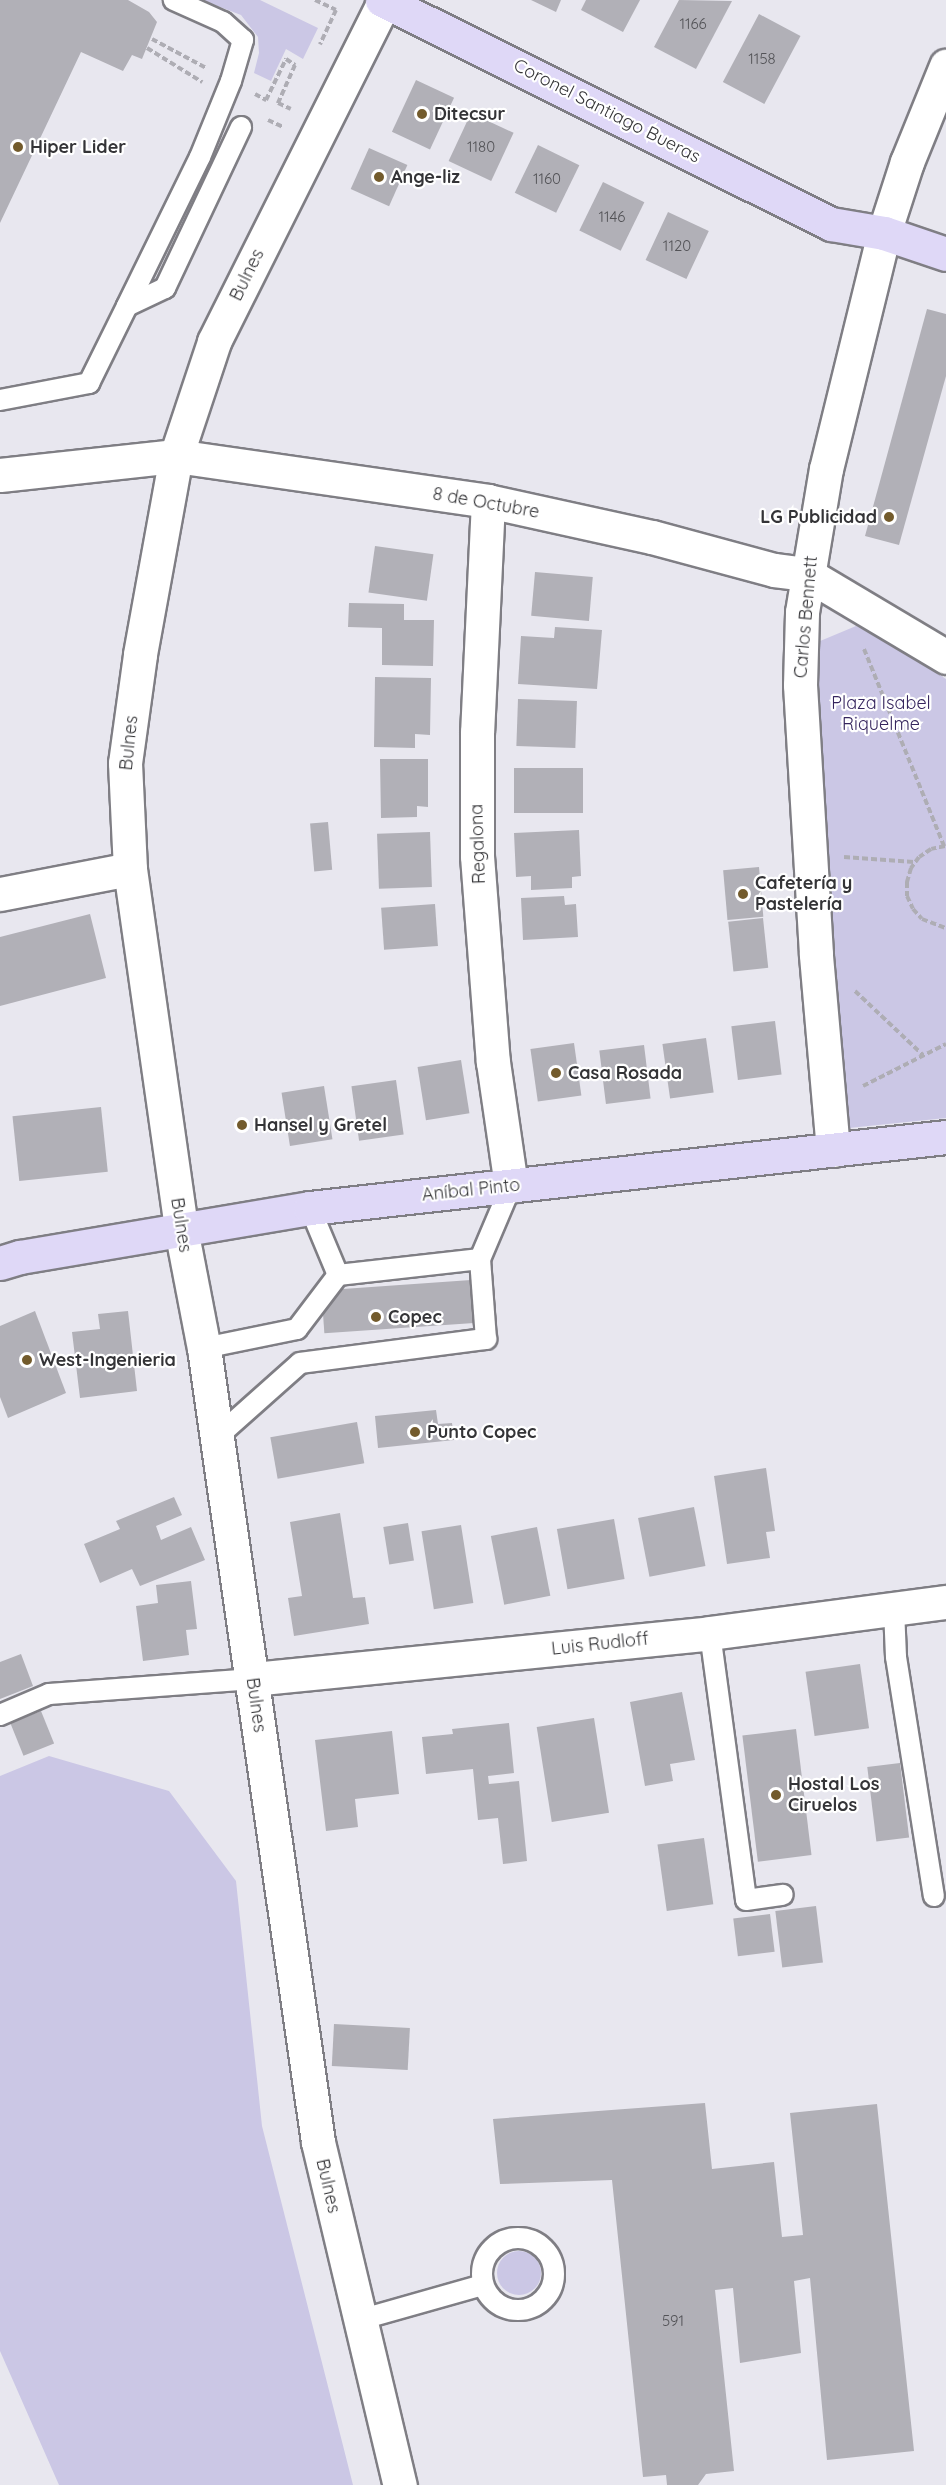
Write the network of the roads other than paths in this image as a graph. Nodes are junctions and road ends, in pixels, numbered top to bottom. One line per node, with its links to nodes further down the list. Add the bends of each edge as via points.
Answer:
1 (174, 0): 9 (lane, via 223,22 243,40 200,157)
2 (383, 0): 6 (main road, Coronel Santiago Bueras); 11 (street, Bulnes, via 214,342)
3 (434, 0): 6 (main road, Coronel Santiago Bueras)
4 (946, 66): 7 (street, Carlos Bennett, via 907,162)
5 (241, 127): 9 (lane, via 165,288)
6 (834, 214): 7 (main road)
7 (884, 233): 8 (main road); 14 (street, Carlos Bennett, via 826,469)
8 (946, 254)
9 (127, 306): 10 (lane, via 89,383)
10 (0, 400)
11 (176, 456): 12 (street, 8 de Octubre); 13 (street, 8 de Octubre); 16 (street, Bulnes, via 125,763)
12 (0, 475)
13 (488, 501): 14 (street, 8 de Octubre, via 652,537 774,570); 20 (street, Regalona, via 477,732 477,856 493,1062)
14 (807, 574): 15 (street, 8 de Octubre); 19 (street, Carlos Bennett, via 800,685 816,954)
15 (946, 657)
16 (130, 869): 17 (street); 22 (street, Bulnes)
17 (0, 894)
18 (946, 1137): 19 (main road, Aníbal Pinto)
19 (833, 1150): 20 (main road, Aníbal Pinto)
20 (511, 1186): 21 (main road, Aníbal Pinto); 23 (lane)
21 (310, 1208): 22 (main road, Aníbal Pinto); 25 (lane)
22 (181, 1229): 24 (main road, Aníbal Pinto); 26 (street, Bulnes)
23 (480, 1258): 25 (lane); 27 (lane, via 486,1338 300,1363)
24 (0, 1263)
25 (338, 1275): 26 (lane, via 297,1329)
26 (204, 1348): 27 (street, Bulnes)
27 (217, 1437): 31 (street, Bulnes)
28 (946, 1602): 29 (street, Luis Rudloff)
29 (894, 1609): 30 (street, Luis Rudloff); 34 (lane, via 896,1656)
30 (710, 1633): 31 (street, Luis Rudloff); 33 (lane, via 746,1900)
31 (253, 1680): 32 (lane, via 49,1694); 36 (street, Bulnes, via 318,2142)
32 (0, 1715)
33 (783, 1896)
34 (934, 1896)
35 (483, 2285): 36 (lane)
36 (359, 2320): 37 (street, Bulnes)
37 (400, 2485)

